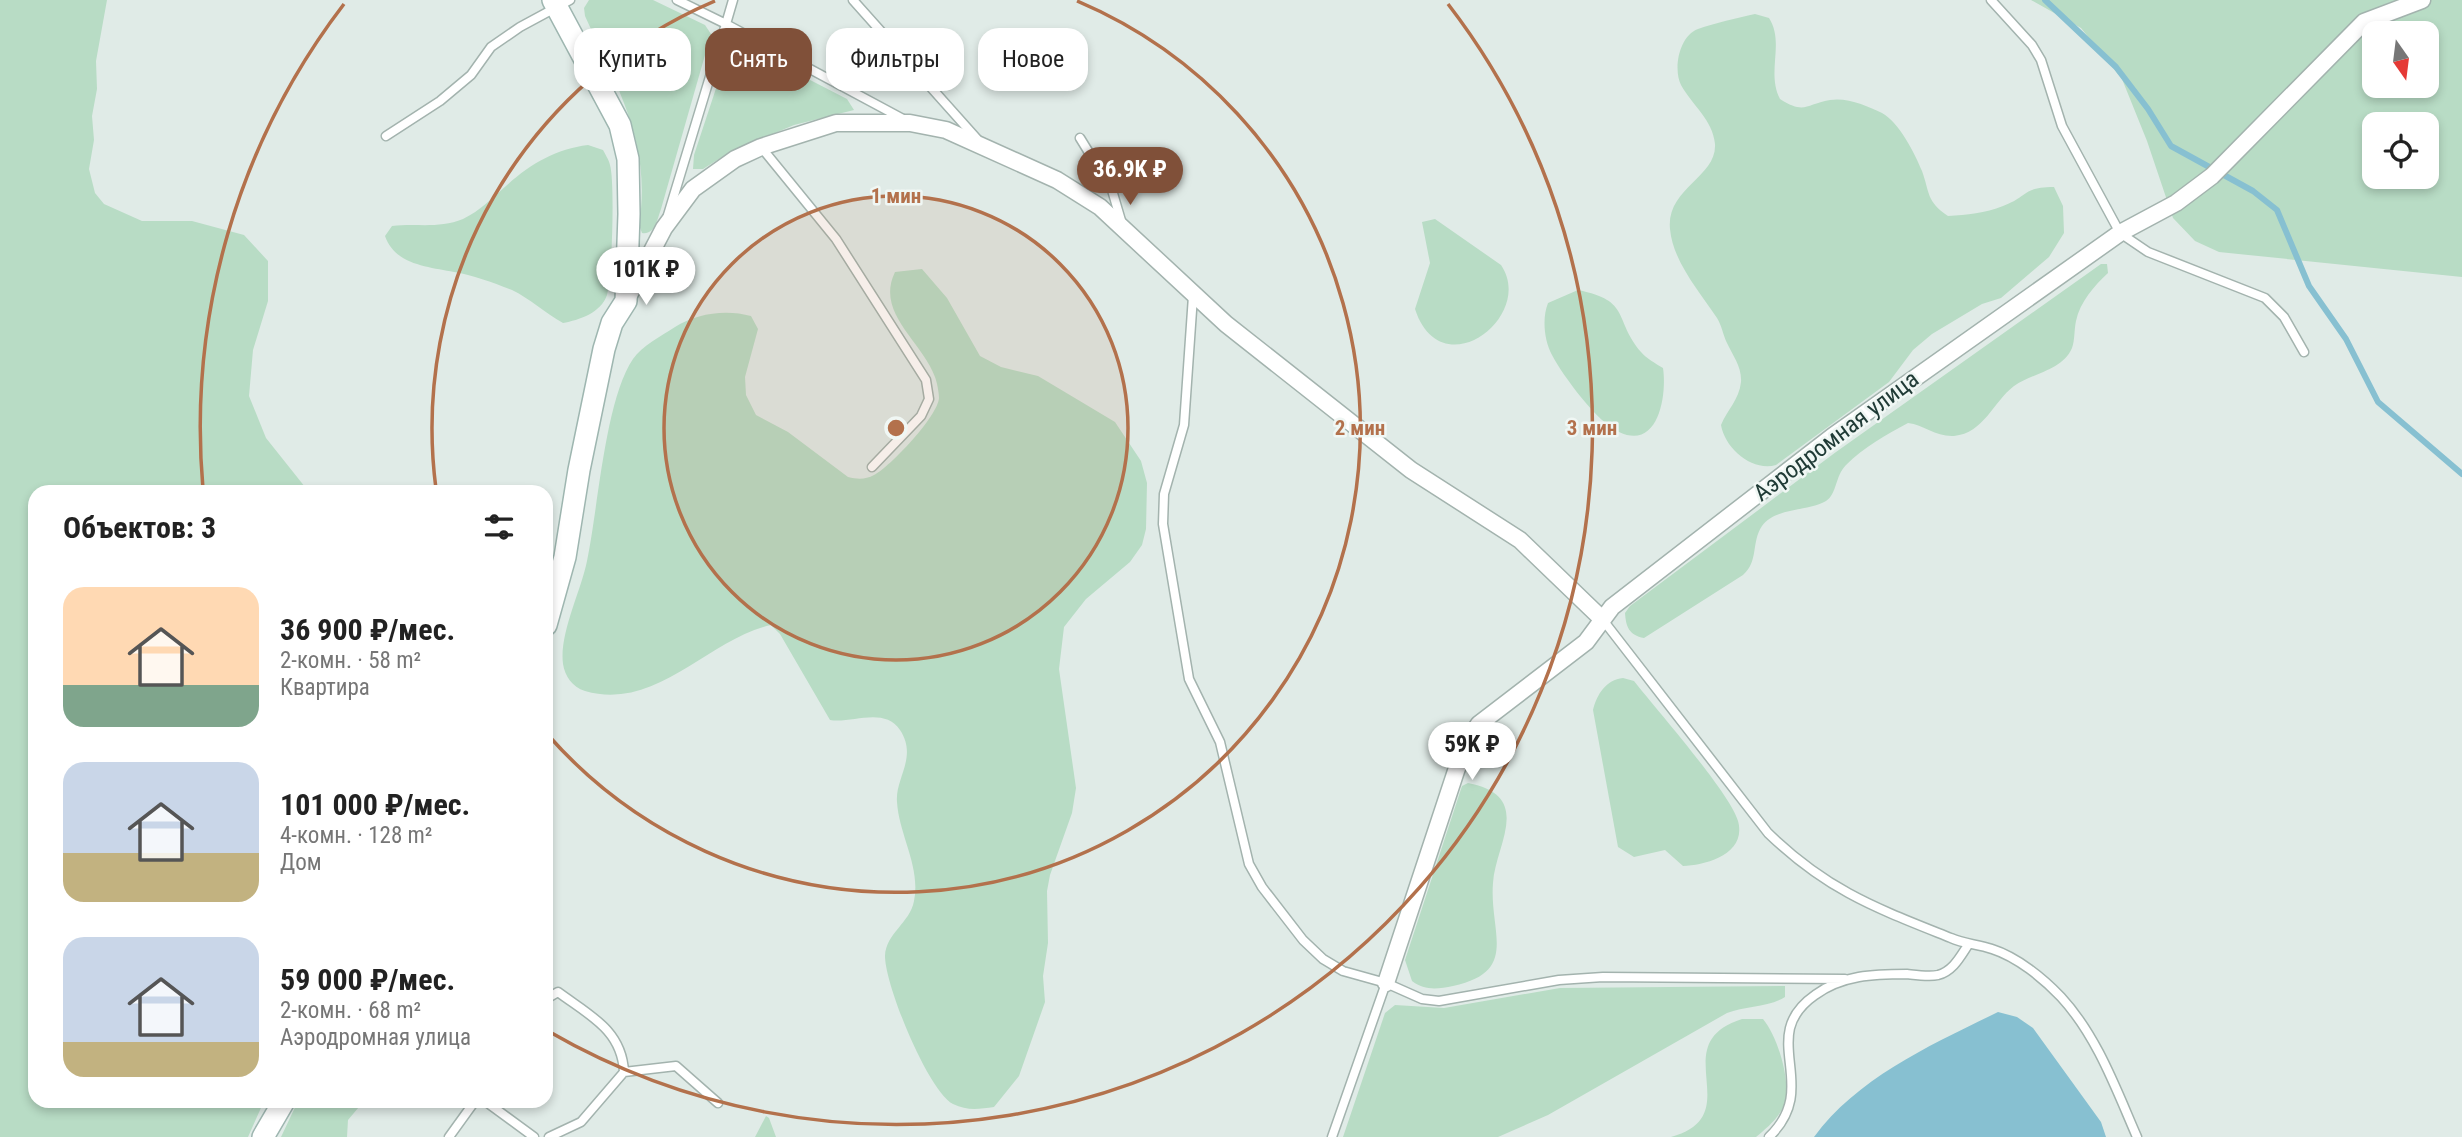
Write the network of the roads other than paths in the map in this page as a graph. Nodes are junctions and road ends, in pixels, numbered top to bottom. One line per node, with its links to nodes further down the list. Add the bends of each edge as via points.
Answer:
1 (677, 0): 7 (lane)
2 (733, 0): 7 (lane)
3 (853, 0): 11 (lane)
4 (1991, 0): 15 (lane, via 2041,60 2062,126)
5 (2422, 0): 15 (street, Аэродромная улица, via 2364,22 2218,171 2176,203)
6 (560, 2): 9 (lane, via 491,47 471,75); 17 (main road, via 620,125 628,159)
7 (726, 24): 8 (lane); 14 (lane)
8 (910, 123): 11 (street); 12 (street, via 836,123)
9 (386, 136)
10 (1080, 138): 13 (lane, via 1112,190)
11 (982, 144): 13 (street, via 1057,180)
12 (761, 147): 14 (street, via 693,189); 19 (lane, via 836,239 926,380 929,399 921,416)
13 (1122, 224): 16 (street)
14 (664, 228): 17 (street)
15 (2120, 233): 18 (lane, via 2148,251 2265,298 2284,317); 21 (street, Аэродромная улица, via 1833,436)
16 (1194, 296): 21 (street, via 1379,447 1520,540); 24 (lane, via 1184,425 1164,494 1163,524 1189,678 1220,743 1249,864 1262,887 1303,940 1324,959 1343,971)
17 (626, 301): 20 (main road, via 612,323 604,349)
18 (2304, 352)
19 (872, 467)
20 (553, 600)
21 (1601, 618): 22 (lane, via 1768,833 1798,862 1831,886); 24 (street, Аэродромная улица, via 1586,642 1493,711 1467,742)
22 (1968, 945): 23 (lane, via 1950,969 1937,975); 37 (lane, via 1991,948 2022,964 2061,997 2097,1048)
23 (1845, 979): 24 (lane, via 1603,977 1439,1001 1422,999); 36 (lane, via 1796,1012 1787,1053 1793,1099 1783,1124)
24 (1386, 983): 35 (lane)
25 (553, 995): 26 (lane, via 558,992 611,1033 623,1054)
26 (624, 1072): 27 (lane, via 676,1066); 34 (lane, via 581,1122)
27 (718, 1103)
28 (280, 1108): 31 (main road)
29 (470, 1108): 32 (lane)
30 (495, 1108): 33 (lane)
31 (263, 1137)
32 (449, 1137)
33 (534, 1137)
34 (549, 1137)
35 (1332, 1137)
36 (1769, 1137)
37 (2137, 1137)

